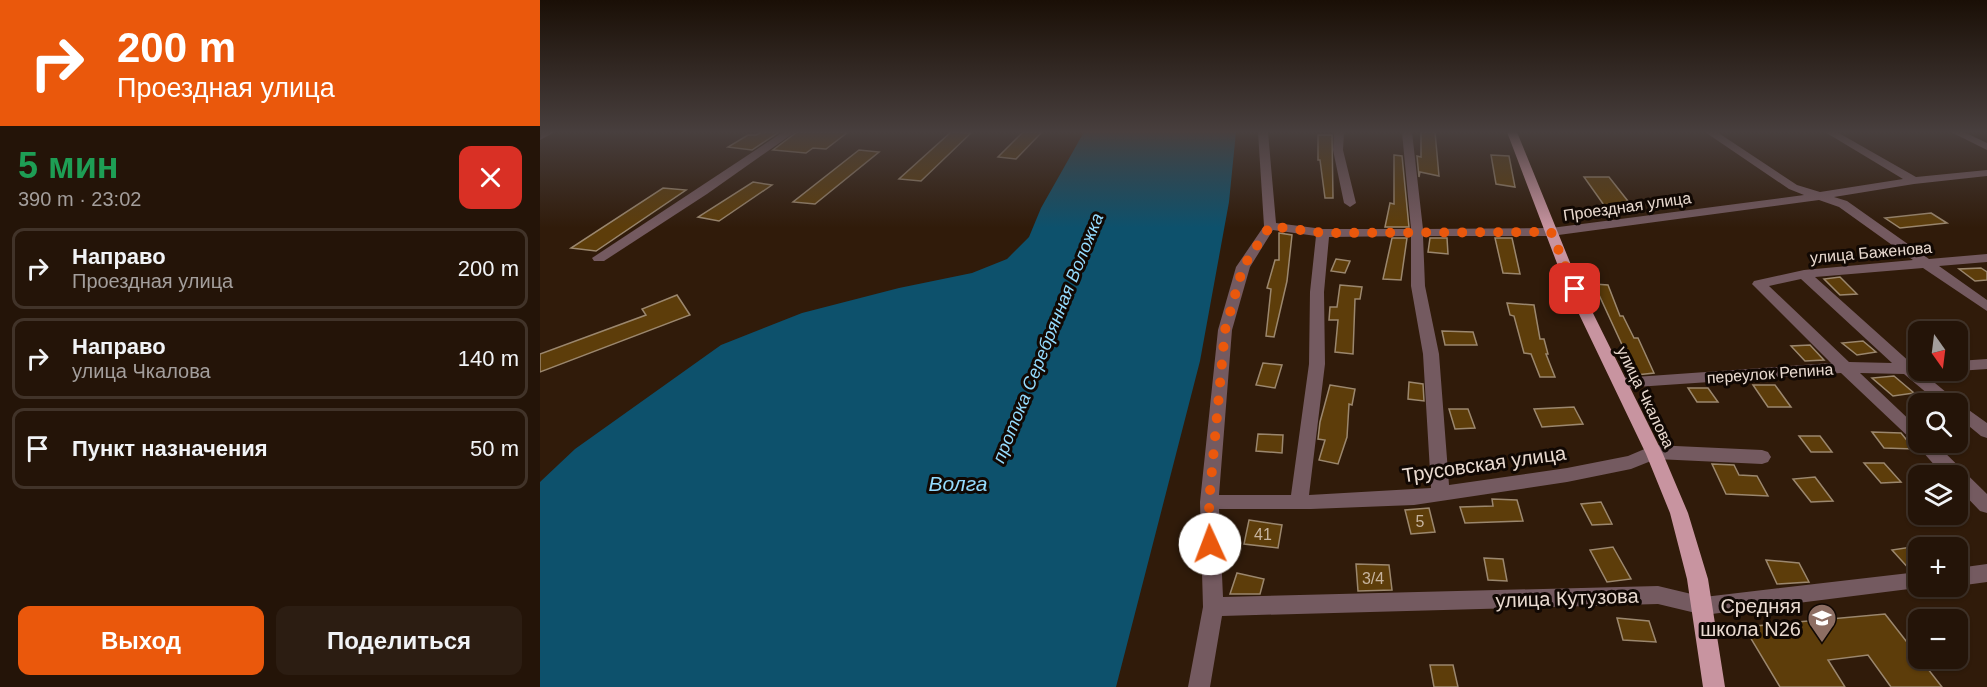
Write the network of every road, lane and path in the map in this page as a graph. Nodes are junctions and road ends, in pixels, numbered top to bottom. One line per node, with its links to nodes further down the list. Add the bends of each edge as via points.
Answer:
1 (744, 164): 16 (street)
2 (1265, 164): 12 (street)
3 (1341, 164): 11 (street)
4 (1410, 164): 13 (street)
5 (1525, 164): 14 (main road, улица Чкалова)
6 (1758, 164): 10 (street, via 1793,187)
7 (1885, 164): 9 (street)
8 (1987, 175): 9 (street, Проездная улица)
9 (1914, 181): 10 (street, Проездная улица)
10 (1820, 196): 14 (street, Проездная улица); 18 (street, via 1843,204)
11 (1350, 203)
12 (1270, 226): 15 (street, Проездная улица); 38 (street, via 1243,267 1225,330)
13 (1417, 231): 14 (street, Проездная улица); 15 (street, Проездная улица); 37 (street, via 1418,286 1438,414)
14 (1551, 232): 27 (main road, улица Чкалова)
15 (1323, 233): 39 (street, via 1317,292 1317,364)
16 (599, 258)
17 (1987, 258): 18 (street, улица Баженова)
18 (1929, 263): 19 (street, улица Баженова); 20 (street)
19 (1804, 274): 22 (street); 24 (street, улица Баженова, via 1759,284)
20 (1987, 307)
21 (1987, 364): 23 (street)
22 (1908, 365)
23 (1968, 365)
24 (1846, 367): 25 (street, переулок Репина); 27 (street, переулок Репина); 30 (street)
25 (1908, 369)
26 (1926, 381): 28 (street)
27 (1621, 383): 32 (main road, улица Чкалова)
28 (1939, 393)
29 (1968, 417): 31 (street)
30 (1908, 428)
31 (1987, 432)
32 (1654, 452): 34 (street, Трусовская улица); 37 (street, Трусовская улица, via 1631,462 1567,475); 44 (main road, улица Чкалова, via 1689,543)
33 (1934, 453): 35 (street)
34 (1762, 457)
35 (1946, 465)
36 (1968, 487): 40 (street)
37 (1441, 494): 39 (street, Трусовская улица)
38 (1209, 502): 39 (street, Трусовская улица); 45 (street)
39 (1299, 502)
40 (1987, 506)
41 (1987, 573): 42 (street)
42 (1968, 576)
43 (1908, 582): 44 (street, улица Кутузова)
44 (1704, 606): 45 (street, улица Кутузова, via 1658,595); 47 (main road, улица Чкалова)
45 (1213, 607): 46 (street)
46 (1199, 687)
47 (1714, 687)

